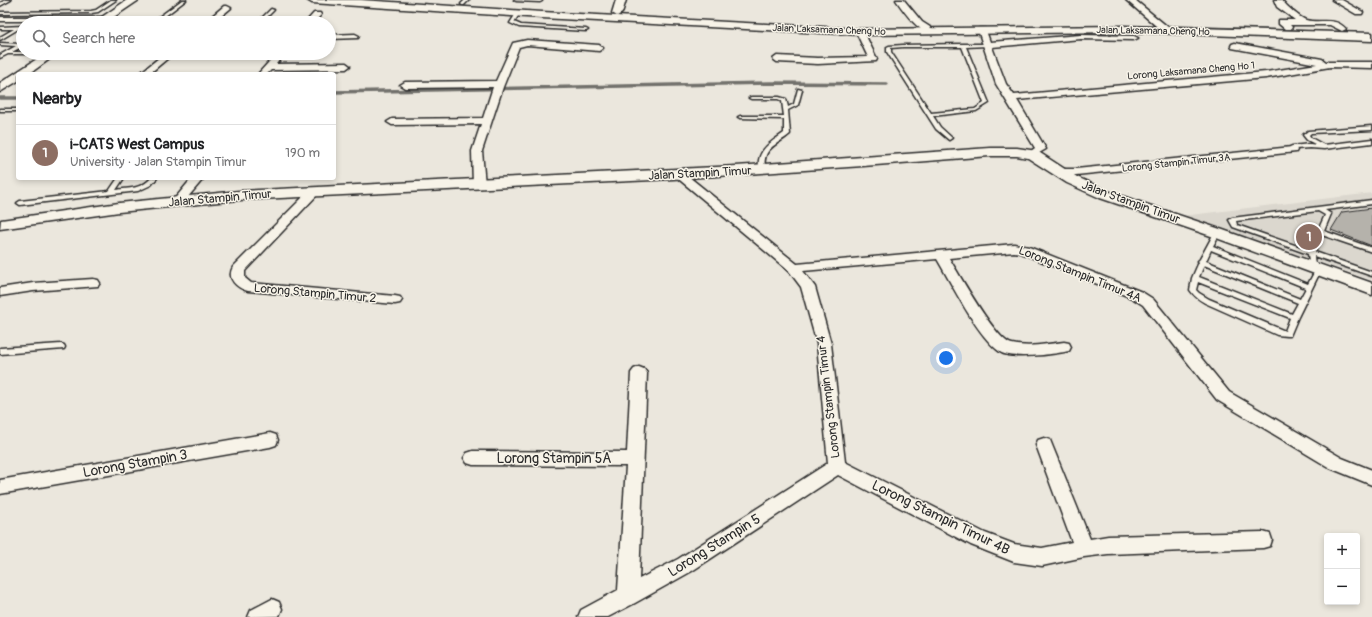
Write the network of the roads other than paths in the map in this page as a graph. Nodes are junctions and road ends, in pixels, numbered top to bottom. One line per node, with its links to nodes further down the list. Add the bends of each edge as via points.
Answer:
1 (9, 0): 15 (lane)
2 (114, 0): 18 (lane, via 97,11)
3 (134, 0): 24 (street)
4 (184, 0): 25 (lane)
5 (312, 0): 21 (main road, Jalan Laksamana Cheng Ho)
6 (396, 0): 14 (main road, Jalan Laksamana Cheng Ho)
7 (516, 0): 8 (lane)
8 (540, 0)
9 (621, 0): 22 (street)
10 (900, 0): 32 (street)
11 (1130, 0): 31 (street)
12 (1278, 0): 30 (street, via 1280,5)
13 (1336, 0): 19 (street)
14 (465, 2): 22 (main road, Jalan Laksamana Cheng Ho)
15 (0, 5)
16 (227, 8): 26 (street)
17 (272, 10): 27 (lane)
18 (87, 12): 20 (lane); 23 (lane)
19 (1359, 12)
20 (0, 13)
21 (518, 13): 38 (lane, via 512,23 520,26); 43 (main road, Jalan Laksamana Cheng Ho)
22 (617, 14): 32 (main road, Jalan Laksamana Cheng Ho, via 850,25)
23 (81, 16)
24 (109, 16)
25 (162, 16)
26 (217, 16)
27 (266, 16)
28 (0, 19): 29 (street)
29 (16, 19)
30 (1302, 22): 34 (street, via 1282,22); 36 (street, via 1332,23)
31 (1155, 23): 32 (main road, Jalan Laksamana Cheng Ho, via 1021,21); 34 (main road, Jalan Laksamana Cheng Ho); 40 (street)
32 (919, 24): 42 (street)
33 (16, 27): 35 (lane)
34 (1288, 27): 36 (main road, Jalan Laksamana Cheng Ho)
35 (0, 28)
36 (1342, 29): 41 (main road, Jalan Laksamana Cheng Ho)
37 (16, 30): 48 (lane)
38 (586, 30)
39 (982, 30): 40 (main road, Jalan Laksamana Cheng Ho); 42 (main road, Jalan Laksamana Cheng Ho); 52 (street)
40 (1166, 30): 46 (main road, Jalan Laksamana Cheng Ho)
41 (1372, 30)
42 (930, 31): 43 (main road, Jalan Laksamana Cheng Ho)
43 (860, 32): 59 (street, via 873,59 869,61)
44 (356, 36): 45 (street)
45 (336, 37)
46 (1372, 37)
47 (1134, 38): 52 (street, via 1081,37)
48 (0, 39)
49 (0, 44): 50 (lane)
50 (16, 44)
51 (963, 45): 52 (lane); 80 (lane, via 987,103 976,110); 80 (lane, via 889,47 889,52)
52 (987, 45): 76 (street, via 1001,84)
53 (1236, 46): 63 (street)
54 (16, 47): 56 (lane)
55 (599, 48): 73 (street, via 521,43 516,45)
56 (6, 53): 57 (lane); 58 (lane)
57 (16, 53)
58 (0, 57)
59 (776, 59)
60 (42, 60): 67 (street)
61 (161, 60): 68 (street)
62 (276, 60): 66 (street)
63 (1330, 64): 64 (street, Lorong Laksamana Cheng Ho 1); 76 (street, Lorong Laksamana Cheng Ho 1, via 1266,74)
64 (1372, 65)
65 (346, 66): 66 (street)
66 (269, 67): 69 (street)
67 (24, 72)
68 (146, 72)
69 (264, 72)
70 (16, 77): 72 (street)
71 (406, 85): 73 (street)
72 (0, 88)
73 (497, 88): 83 (street)
74 (800, 90): 77 (lane, via 796,105)
75 (751, 98): 77 (lane, via 779,98 784,100)
76 (1012, 98): 90 (street, via 1041,149)
77 (786, 109): 82 (lane)
78 (0, 110): 79 (lane)
79 (16, 110)
80 (930, 115): 86 (lane, via 938,128)
81 (740, 117): 82 (lane)
82 (786, 118): 91 (lane, via 787,134 765,150 760,161)
83 (487, 121): 84 (street); 97 (street, via 477,151)
84 (392, 122)
85 (1372, 128): 88 (lane, via 1310,132 1306,135)
86 (949, 138)
87 (1372, 141): 88 (lane)
88 (1324, 147): 89 (lane, via 1298,152)
89 (1292, 150): 92 (street, Lorong Stampin Timur 3A)
90 (1032, 154): 91 (street, Jalan Stampin Timur, via 990,152); 92 (street, Jalan Stampin Timur)
91 (762, 170): 93 (street, Jalan Stampin Timur)
92 (1060, 172): 106 (street, Jalan Stampin Timur, via 1105,195)
93 (679, 174): 97 (street, Jalan Stampin Timur); 112 (street, Lorong Stampin Timur 4)
94 (120, 180): 98 (lane)
95 (152, 180): 98 (lane, via 143,187)
96 (196, 180): 100 (street)
97 (480, 185): 99 (street, Jalan Stampin Timur)
98 (112, 191): 102 (lane)
99 (315, 191): 100 (street, Jalan Stampin Timur); 119 (street, Lorong Stampin Timur 2, via 238,270 238,280 248,287)
100 (178, 202): 104 (street, Jalan Stampin Timur, via 52,216)
101 (1372, 202): 103 (lane)
102 (20, 203)
103 (1319, 209): 105 (lane, via 1328,214); 111 (lane, via 1232,220 1235,226)
104 (0, 226)
105 (1320, 232): 108 (lane); 111 (lane)
106 (1217, 233): 107 (lane); 111 (street, Jalan Stampin Timur)
107 (1209, 247): 110 (lane); 116 (lane)
108 (1372, 250)
109 (940, 254): 112 (street, Lorong Stampin Timur 4A); 123 (street, via 988,332 1006,349 1031,351); 131 (street, Lorong Stampin Timur 4A, via 1014,248 1024,250 1137,295 1148,302 1223,396 1336,463)
110 (1202, 261): 114 (lane); 120 (lane)
111 (1314, 264): 113 (lane); 116 (lane); 117 (street, Jalan Stampin Timur)
112 (794, 268): 130 (street, Lorong Stampin Timur 4, via 808,287 824,344)
113 (1372, 274)
114 (1195, 278): 121 (lane); 121 (lane, via 1193,290 1197,295 1276,331 1287,334)
115 (93, 283): 118 (street)
116 (1310, 287): 120 (lane)
117 (1372, 289)
118 (0, 292)
119 (395, 300)
120 (1302, 302): 121 (lane)
121 (1294, 317)
122 (61, 347): 124 (lane)
123 (1064, 347)
124 (0, 351)
125 (639, 372): 129 (street)
126 (270, 440): 132 (street, Lorong Stampin 3)
127 (1044, 445): 134 (street)
128 (473, 458): 129 (street, Lorong Stampin 5A)
129 (634, 459): 135 (street)
130 (837, 466): 134 (street, Lorong Stampin Timur 4B, via 978,539 1014,553 1042,557); 135 (street, Lorong Stampin 5, via 685,565)
131 (1372, 478)
132 (0, 487)
133 (1263, 540): 134 (street, Lorong Stampin Timur 4B)
134 (1084, 548)
135 (628, 596): 136 (street, Lorong Stampin 5)
136 (588, 617)

